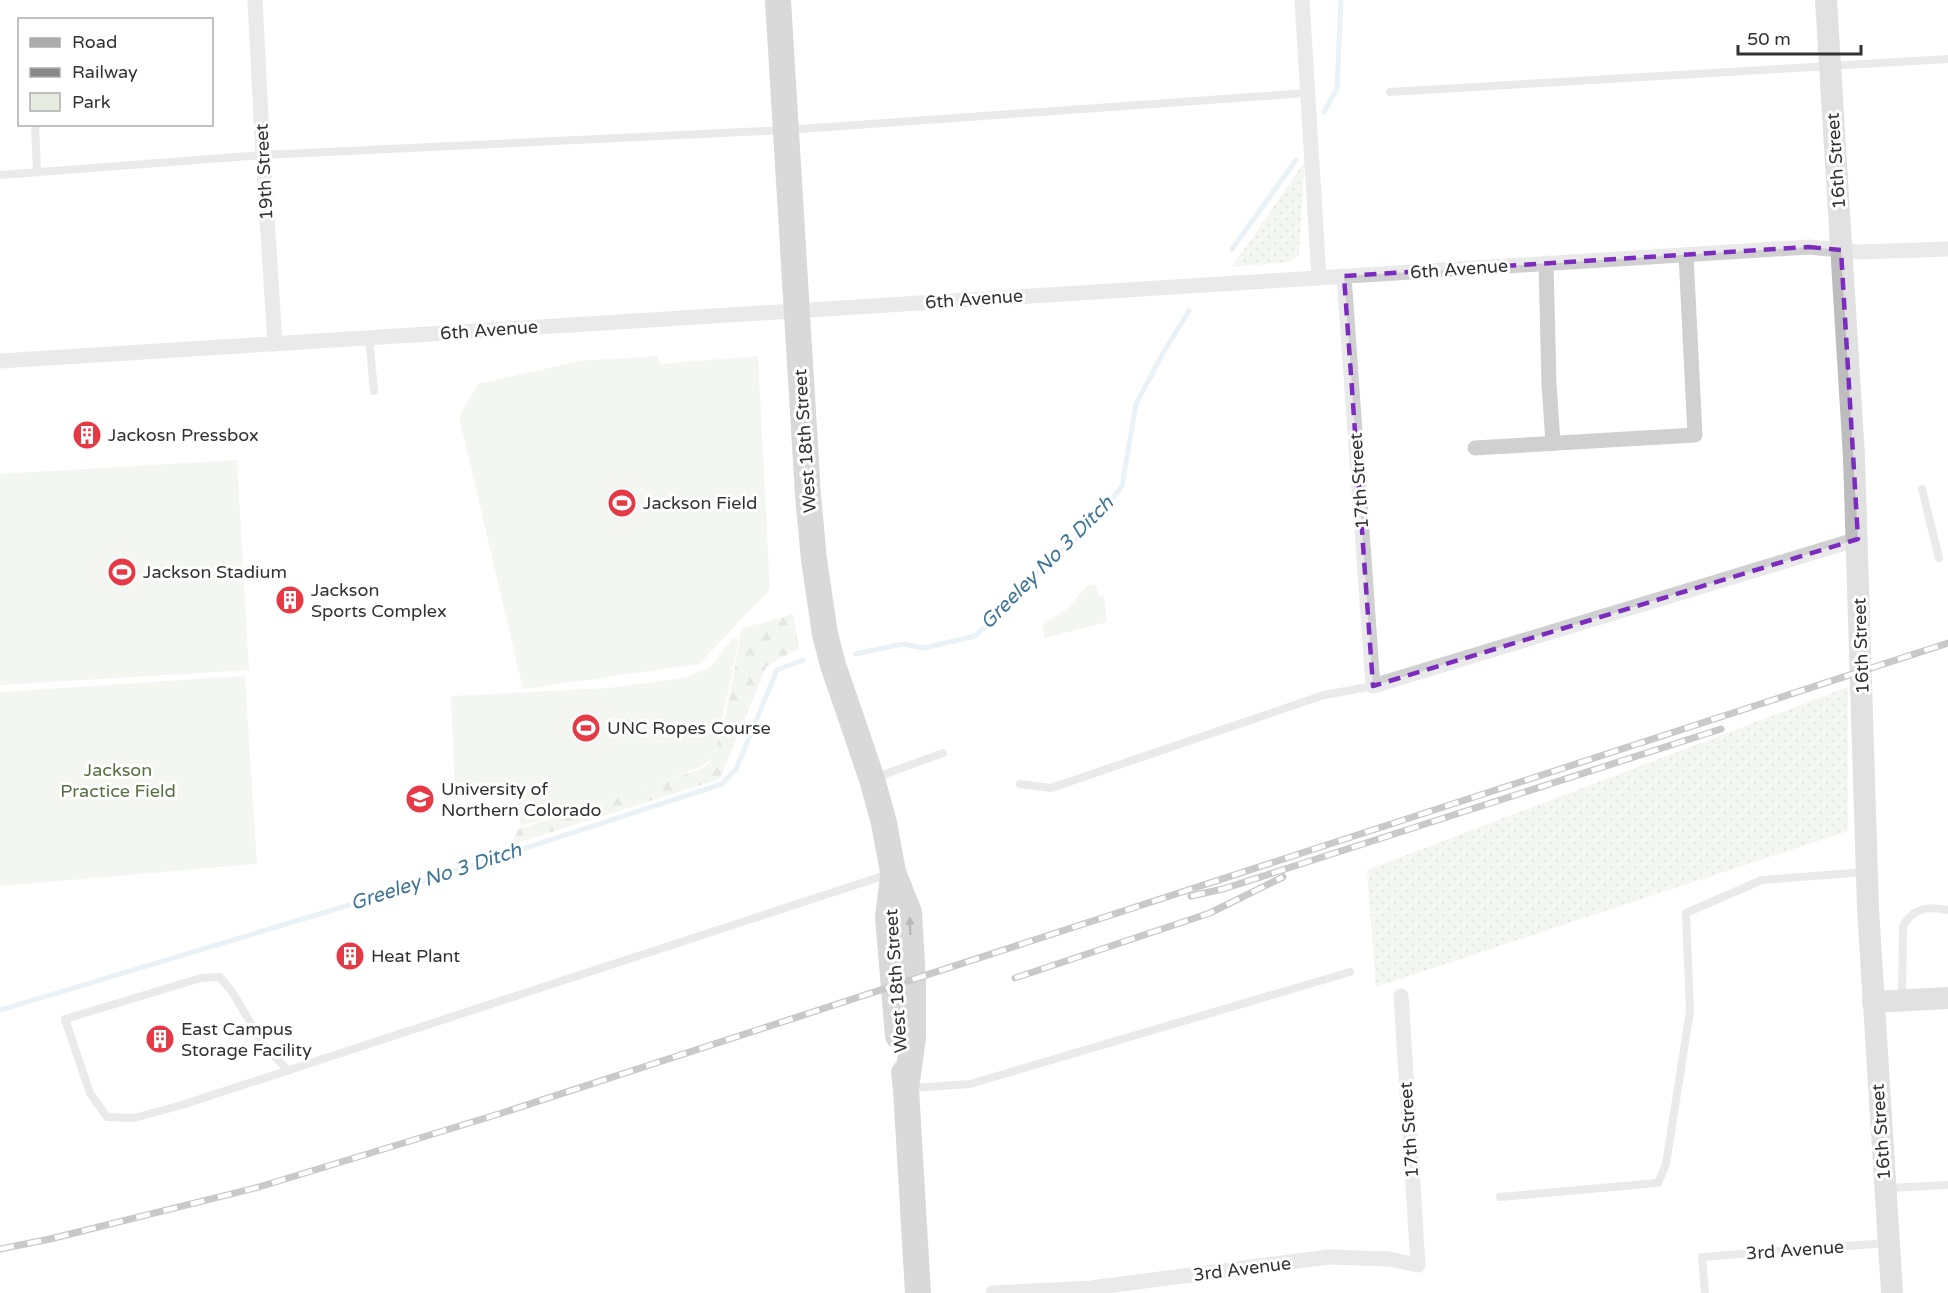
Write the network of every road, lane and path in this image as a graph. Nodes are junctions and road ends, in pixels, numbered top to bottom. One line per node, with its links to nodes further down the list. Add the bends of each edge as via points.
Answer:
1 (255, 0): 11 (street, 19th Street)
2 (778, 0): 10 (main road, West 18th Street)
3 (1302, 0): 8 (street)
4 (1826, 0): 6 (main road, 16th Street)
5 (1948, 58): 6 (lane)
6 (1830, 66): 7 (lane); 15 (main road, 16th Street)
7 (1390, 92)
8 (1307, 93): 10 (lane); 19 (street)
9 (35, 126): 12 (lane)
10 (786, 130): 11 (lane); 20 (main road, West 18th Street)
11 (263, 155): 12 (lane); 22 (street, 19th Street)
12 (37, 172): 13 (lane)
13 (0, 175)
14 (1948, 249): 15 (street, 6th Avenue)
15 (1841, 250): 16 (street, 6th Avenue, via 1809,247); 28 (main road, 16th Street)
16 (1686, 255): 17 (street, 6th Avenue); 25 (street, via 1695,435)
17 (1546, 263): 18 (street, 6th Avenue); 25 (street)
18 (1344, 276): 19 (street, 6th Avenue); 30 (street, 17th Street)
19 (1319, 278): 20 (street, 6th Avenue)
20 (797, 311): 21 (street, 6th Avenue); 32 (main road, West 18th Street, via 808,495 825,634)
21 (369, 338): 22 (street, 6th Avenue); 24 (lane)
22 (275, 344): 23 (street, 6th Avenue)
23 (0, 361)
24 (374, 391)
25 (1553, 442): 26 (street)
26 (1475, 448)
27 (1922, 489): 29 (lane)
28 (1858, 538): 30 (street); 34 (main road, 16th Street)
29 (1939, 558)
30 (1373, 686): 33 (lane, via 1324,695 1051,788)
31 (943, 753): 32 (lane)
32 (872, 779): 35 (main road, West 18th Street)
33 (1020, 784)
34 (1867, 872): 41 (main road, 16th Street); 46 (lane, via 1762,880 1686,913 1690,1011 1666,1164 1658,1183)
35 (893, 873): 42 (lane); 43 (main road, West 18th Street, via 909,912 913,1038)
36 (1948, 910): 40 (lane, via 1918,910 1908,916 1903,926)
37 (1350, 972): 43 (lane, via 970,1084)
38 (1401, 996): 48 (street, 17th Street)
39 (1948, 998): 40 (main road)
40 (1902, 1000): 41 (main road)
41 (1873, 1002): 45 (main road, 16th Street)
42 (289, 1071): 42 (lane, via 134,1118 107,1117 90,1093 64,1019 201,978 220,977 264,1047)
43 (906, 1089): 49 (main road, West 18th Street)
44 (1948, 1185): 45 (lane)
45 (1885, 1188): 47 (main road, 16th Street)
46 (1500, 1197)
47 (1888, 1243): 51 (lane, 3rd Avenue, via 1702,1257); 52 (main road, 16th Street)
48 (1418, 1264): 50 (street, 3rd Avenue, via 1328,1257 1091,1288)
49 (918, 1293)
50 (993, 1293)
51 (1705, 1293)
52 (1892, 1293)

